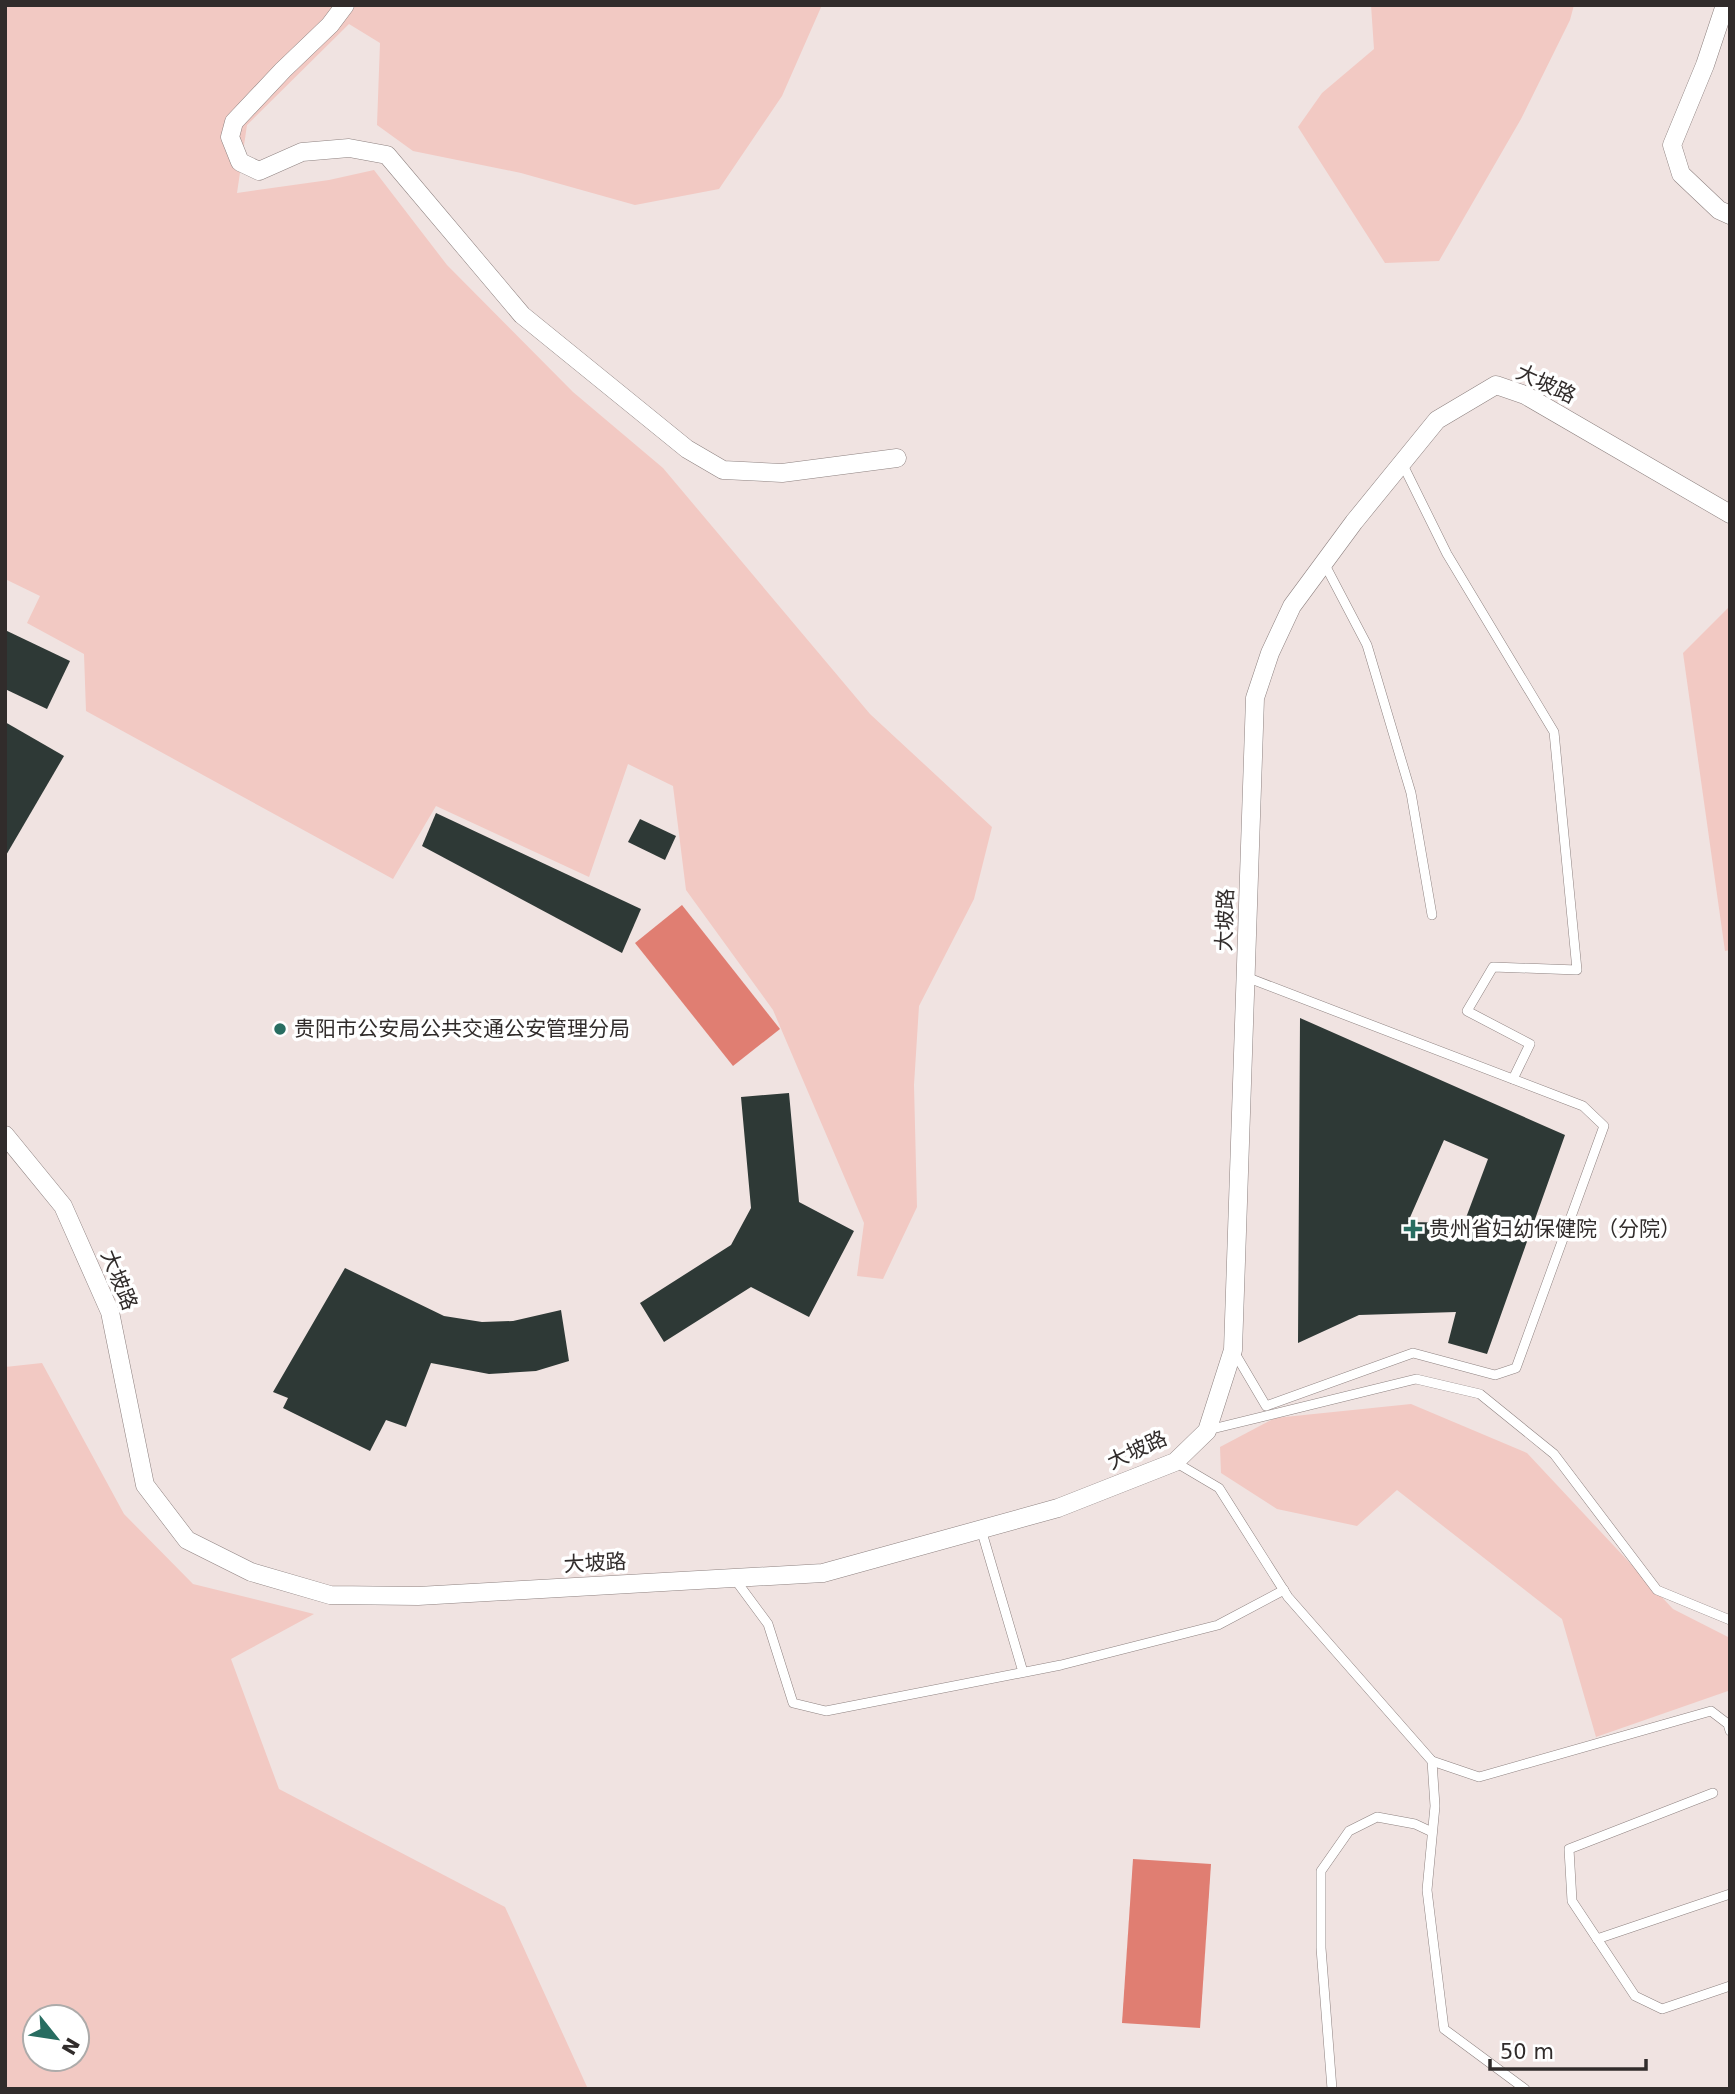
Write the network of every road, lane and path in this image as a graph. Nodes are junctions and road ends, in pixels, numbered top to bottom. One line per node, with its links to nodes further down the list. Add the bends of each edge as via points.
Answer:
1 (345, 5): 4 (street, via 234,122 230,137 240,162 259,171 302,152 349,148 387,155 522,316 687,449 723,470 782,473)
2 (1725, 5): 3 (street, via 1672,145 1681,174)
3 (1730, 215)
4 (897, 458)
5 (1402, 463): 6 (street, 大坡路, via 1437,420 1496,385 1558,413); 7 (street, 大坡路); 10 (lane, via 1447,554 1553,732 1577,970 1493,967 1466,1011 1530,1044)
6 (1730, 514)
7 (1324, 563): 8 (lane, via 1367,645 1411,793); 9 (street, 大坡路, via 1292,606 1255,698)
8 (1432, 915)
9 (1246, 977): 10 (lane); 12 (street, 大坡路)
10 (1513, 1079): 12 (lane, via 1583,1106 1604,1126 1516,1368 1494,1375 1413,1353 1266,1406)
11 (5, 1135): 16 (street, 大坡路, via 62,1206 73,1229 110,1312 145,1485 187,1540 251,1572 331,1595 418,1596)
12 (1233, 1350): 13 (street, 大坡路)
13 (1207, 1431): 14 (street, 大坡路); 18 (lane, via 1416,1379 1480,1394 1554,1454 1657,1590)
14 (1175, 1462): 15 (street, 大坡路, via 1058,1508); 17 (lane, via 1219,1488)
15 (981, 1529): 16 (street, 大坡路, via 823,1573); 19 (lane)
16 (734, 1578): 19 (lane, via 768,1624 793,1703 826,1711)
17 (1283, 1590): 19 (lane, via 1218,1625); 21 (lane)
18 (1730, 1620)
19 (1023, 1672)
20 (1730, 1731): 21 (lane, via 1711,1711 1479,1777)
21 (1432, 1761): 23 (lane)
22 (1713, 1793): 25 (lane, via 1569,1849 1572,1902)
23 (1432, 1832): 27 (lane, via 1377,1816 1349,1831 1321,1871 1321,1948); 28 (lane, via 1427,1890 1444,2029)
24 (1730, 1894): 25 (lane)
25 (1597, 1938): 26 (lane, via 1635,1996 1662,2009)
26 (1730, 1986)
27 (1332, 2089)
28 (1525, 2089)

